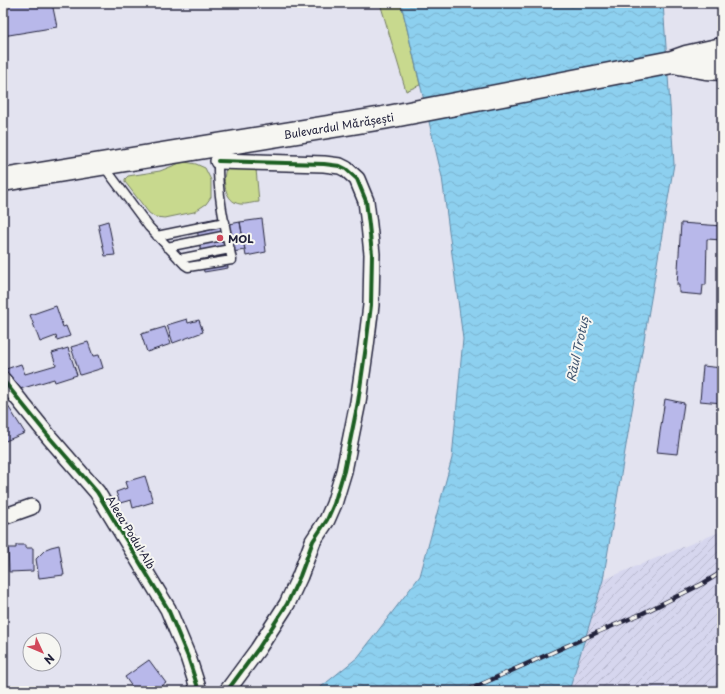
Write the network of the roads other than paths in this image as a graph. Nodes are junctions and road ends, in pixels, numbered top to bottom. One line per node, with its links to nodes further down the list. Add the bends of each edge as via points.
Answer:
1 (722, 49): 2 (main road, Bulevardul Mărășești)
2 (670, 62): 3 (main road, Bulevardul Mărășești); 4 (main road, Bulevardul Mărășești)
3 (722, 69)
4 (218, 153): 5 (main road, Bulevardul Mărășești); 7 (lane, via 218,181); 17 (street, via 324,164 346,169 358,179 366,201 372,254 371,305 363,375 350,447 334,504 314,541 287,604 258,650)
5 (103, 164): 6 (main road, Bulevardul Mărășești); 9 (lane)
6 (3, 180)
7 (225, 222): 8 (lane); 9 (lane)
8 (227, 235): 10 (lane); 11 (lane)
9 (158, 236): 10 (lane)
10 (167, 247): 12 (lane)
11 (230, 248): 12 (lane); 12 (lane, via 232,260 188,267)
12 (179, 259)
13 (3, 380): 16 (street, Aleea Podul Alb, via 97,492 168,609)
14 (31, 507): 15 (street)
15 (3, 517)
16 (200, 691)
17 (227, 691)

